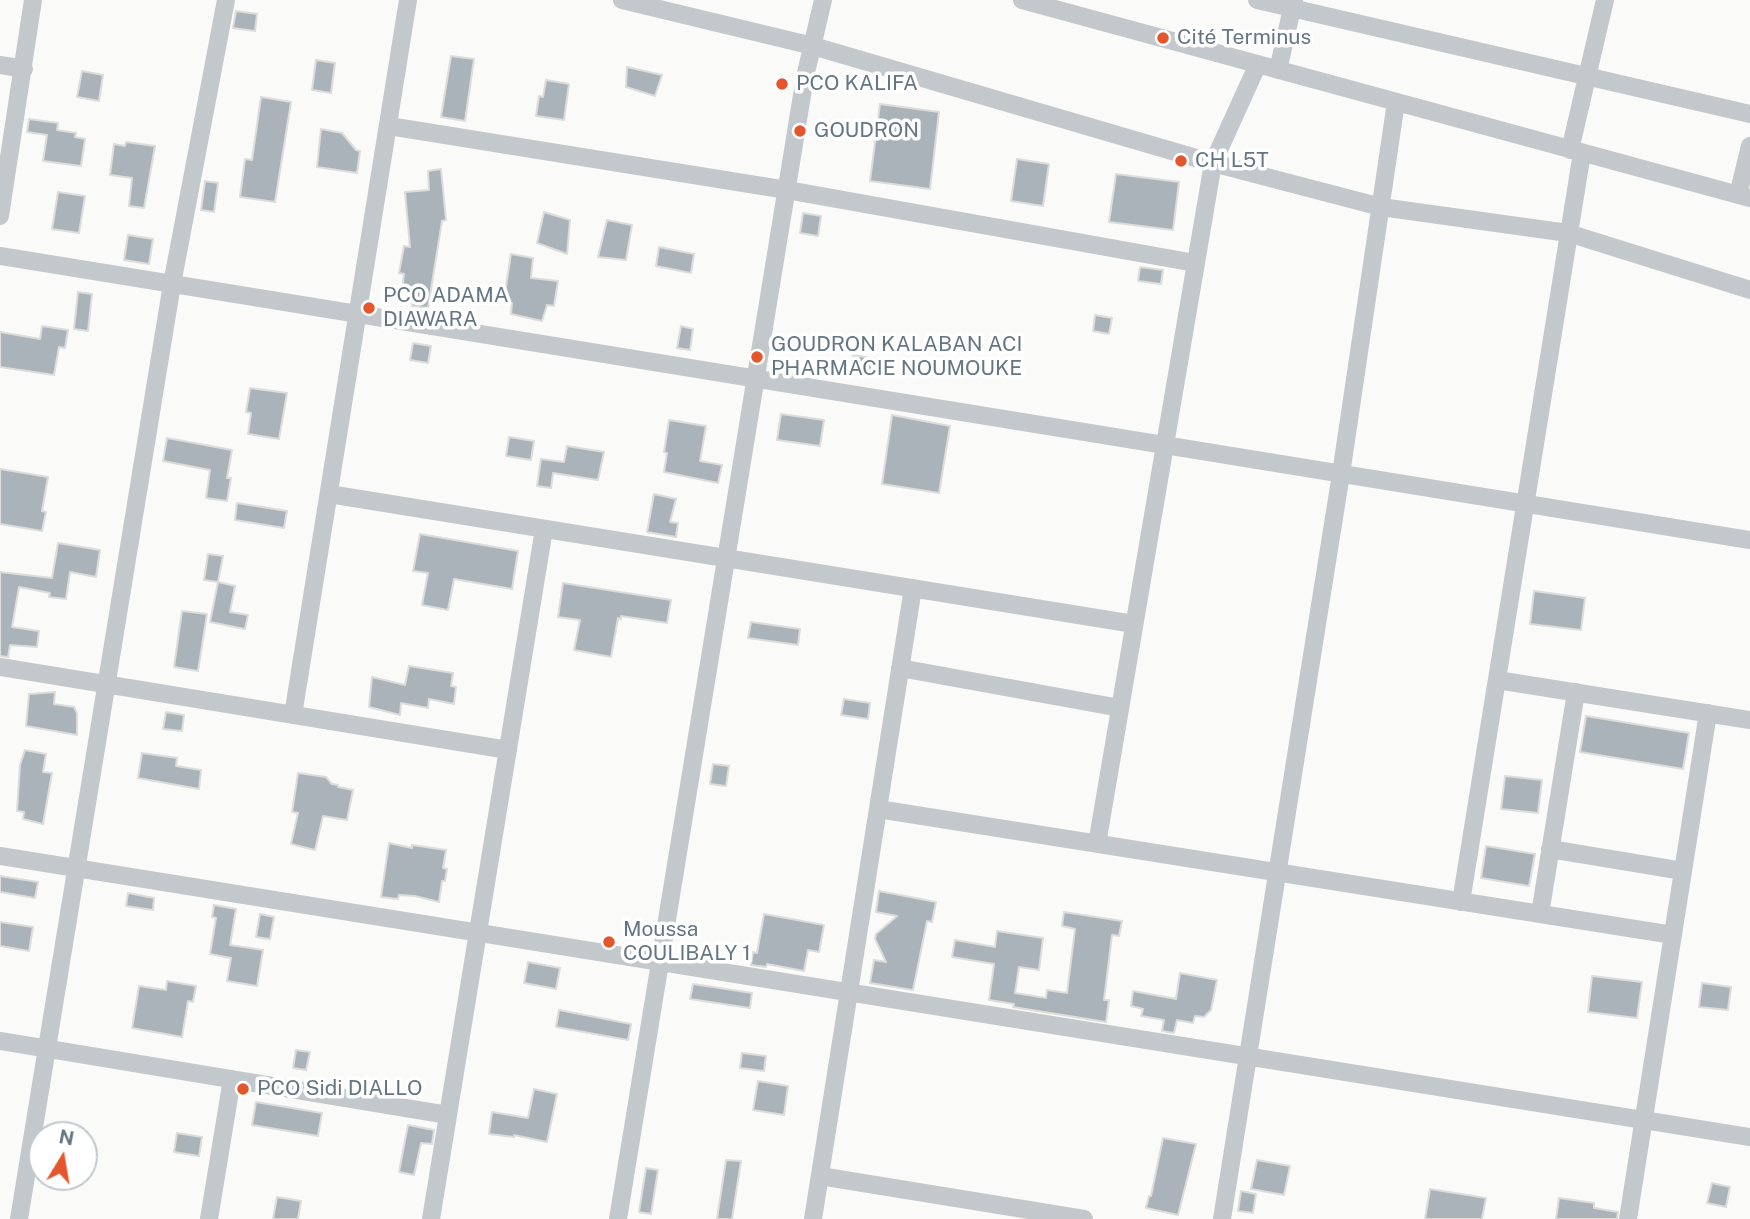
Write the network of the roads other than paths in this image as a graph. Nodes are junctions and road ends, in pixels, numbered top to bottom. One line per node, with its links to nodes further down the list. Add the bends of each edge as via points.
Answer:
1 (33, 0): 13 (street)
2 (226, 0): 29 (street)
3 (408, 0): 18 (street)
4 (622, 0): 10 (street)
5 (823, 0): 10 (street)
6 (1022, 0): 11 (street)
7 (1257, 0): 9 (street)
8 (1605, 0): 15 (street)
9 (1293, 4): 14 (street); 15 (street)
10 (813, 46): 21 (street); 22 (street)
11 (1258, 64): 14 (street); 21 (street)
12 (0, 65): 13 (street)
13 (24, 69): 25 (street)
14 (1278, 70): 16 (street)
15 (1587, 76): 17 (street); 20 (street)
16 (1396, 102): 20 (street); 24 (street)
17 (1750, 114)
18 (389, 126): 22 (street); 31 (street)
19 (1750, 146): 23 (street)
20 (1576, 151): 23 (street); 26 (street)
21 (1213, 163): 24 (street); 28 (street)
22 (787, 190): 28 (street); 32 (street)
23 (1744, 197)
24 (1381, 207): 26 (street); 34 (street)
25 (0, 216)
26 (1568, 233): 30 (street); 36 (street)
27 (0, 256): 29 (street)
28 (1195, 263): 33 (street)
29 (172, 284): 31 (street); 45 (street)
30 (1750, 290)
31 (358, 315): 32 (street); 35 (street)
32 (756, 379): 33 (street); 39 (street)
33 (1164, 446): 34 (street); 41 (street)
34 (1340, 474): 36 (street); 57 (street)
35 (329, 494): 37 (street); 49 (street)
36 (1525, 504): 38 (street); 44 (street)
37 (544, 529): 39 (street); 51 (street)
38 (1750, 540)
39 (726, 558): 40 (street); 63 (street)
40 (913, 588): 41 (street); 43 (street)
41 (1134, 624): 47 (street)
42 (0, 667): 45 (street)
43 (900, 668): 47 (street); 52 (street)
44 (1497, 680): 46 (street); 59 (street)
45 (106, 685): 49 (street); 56 (street)
46 (1576, 692): 48 (street); 54 (street)
47 (1120, 708): 53 (street)
48 (1708, 713): 50 (street); 58 (street)
49 (293, 715): 51 (street)
50 (1750, 720)
51 (508, 750): 61 (street)
52 (878, 809): 53 (street); 64 (street)
53 (1097, 844): 57 (street)
54 (1550, 849): 58 (street); 60 (street)
55 (0, 856): 56 (street)
56 (76, 869): 61 (street); 66 (street)
57 (1277, 872): 59 (street); 67 (street)
58 (1683, 872): 62 (street)
59 (1461, 902): 60 (street)
60 (1540, 914): 62 (street)
61 (478, 933): 63 (street); 69 (street)
62 (1673, 935): 70 (street)
63 (660, 962): 64 (street); 77 (street)
64 (849, 992): 67 (street); 72 (street)
65 (0, 1041): 66 (street)
66 (47, 1049): 68 (street); 74 (street)
67 (1248, 1056): 70 (street); 80 (street)
68 (232, 1079): 69 (street); 75 (street)
69 (448, 1115): 76 (street)
70 (1644, 1120): 71 (street); 81 (street)
71 (1750, 1137)
72 (820, 1176): 73 (street); 78 (street)
73 (1034, 1215): 79 (street)
74 (19, 1219)
75 (209, 1219)
76 (431, 1219)
77 (618, 1219)
78 (813, 1219)
79 (1084, 1219)
80 (1222, 1219)
81 (1628, 1219)

